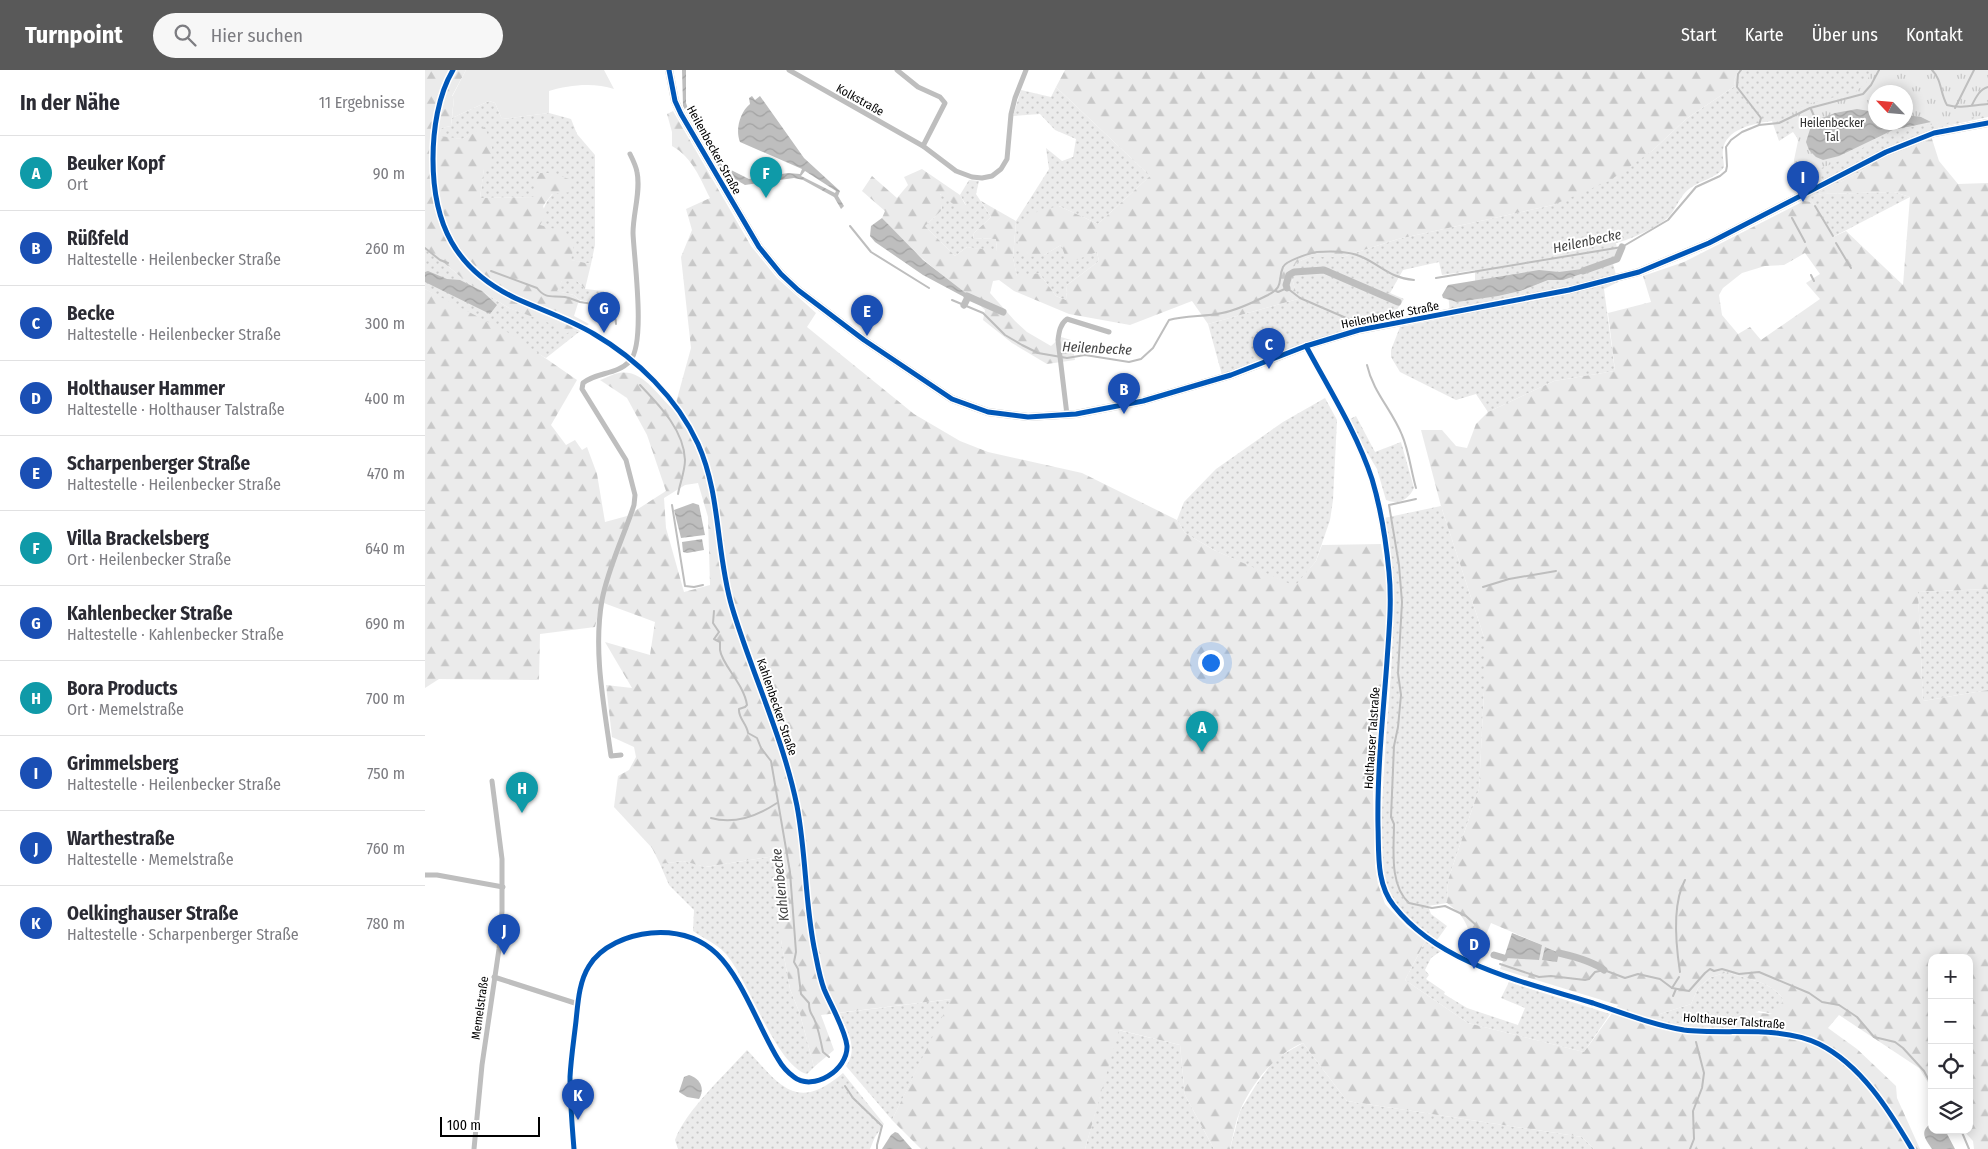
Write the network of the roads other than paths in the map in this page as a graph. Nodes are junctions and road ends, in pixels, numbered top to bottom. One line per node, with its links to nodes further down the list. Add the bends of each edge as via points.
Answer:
1 (453, 70): 11 (street, Kahlenbecker Straße, via 437,116 433,168 439,218 455,250 476,273 494,286 593,333)
2 (669, 70): 12 (main road, Heilenbecker Straße, via 675,101 714,172 759,247 798,290 901,365 965,404 1015,416)
3 (789, 70): 7 (street, Kolkstraße)
4 (897, 70): 7 (street, via 945,103)
5 (1026, 70): 7 (street, Kolkstraße, via 1011,114 1007,159 992,176 982,178 963,174)
6 (1988, 123): 10 (main road, Heilenbecker Straße, via 1933,133 1886,152 1716,240 1639,272 1569,290 1359,330)
7 (923, 146)
8 (630, 154): 11 (street, via 637,173 633,231 638,314 637,343)
9 (1109, 332): 12 (street, via 1067,319 1063,322 1058,340)
10 (1307, 346): 12 (main road, Heilenbecker Straße, via 1231,375 1159,397); 21 (street, Holthauser Talstraße, via 1365,461 1384,533 1391,597 1378,825 1381,874 1391,902 1412,925 1442,946 1509,977 1675,1028 1782,1034 1819,1044 1864,1080)
11 (631, 360): 13 (street, via 619,370 587,380 582,389 626,460 635,495 603,599 599,635 601,686 611,756); 18 (street, Kahlenbecker Straße, via 675,405 698,445 708,471 727,590 789,771 813,944 822,984 847,1048 845,1057 829,1076 808,1083 797,1080 786,1071 768,1042 731,969 701,942 678,935 641,934 606,948 589,964 583,976)
12 (1067, 415)
13 (621, 755)
14 (492, 781): 16 (street, Memelstraße, via 503,859)
15 (425, 875): 16 (street)
16 (503, 888): 17 (street, Memelstraße)
17 (494, 977): 18 (street); 19 (street, Memelstraße)
18 (578, 1004): 20 (street, via 571,1076)
19 (474, 1149)
20 (574, 1149)
21 (1912, 1149)

